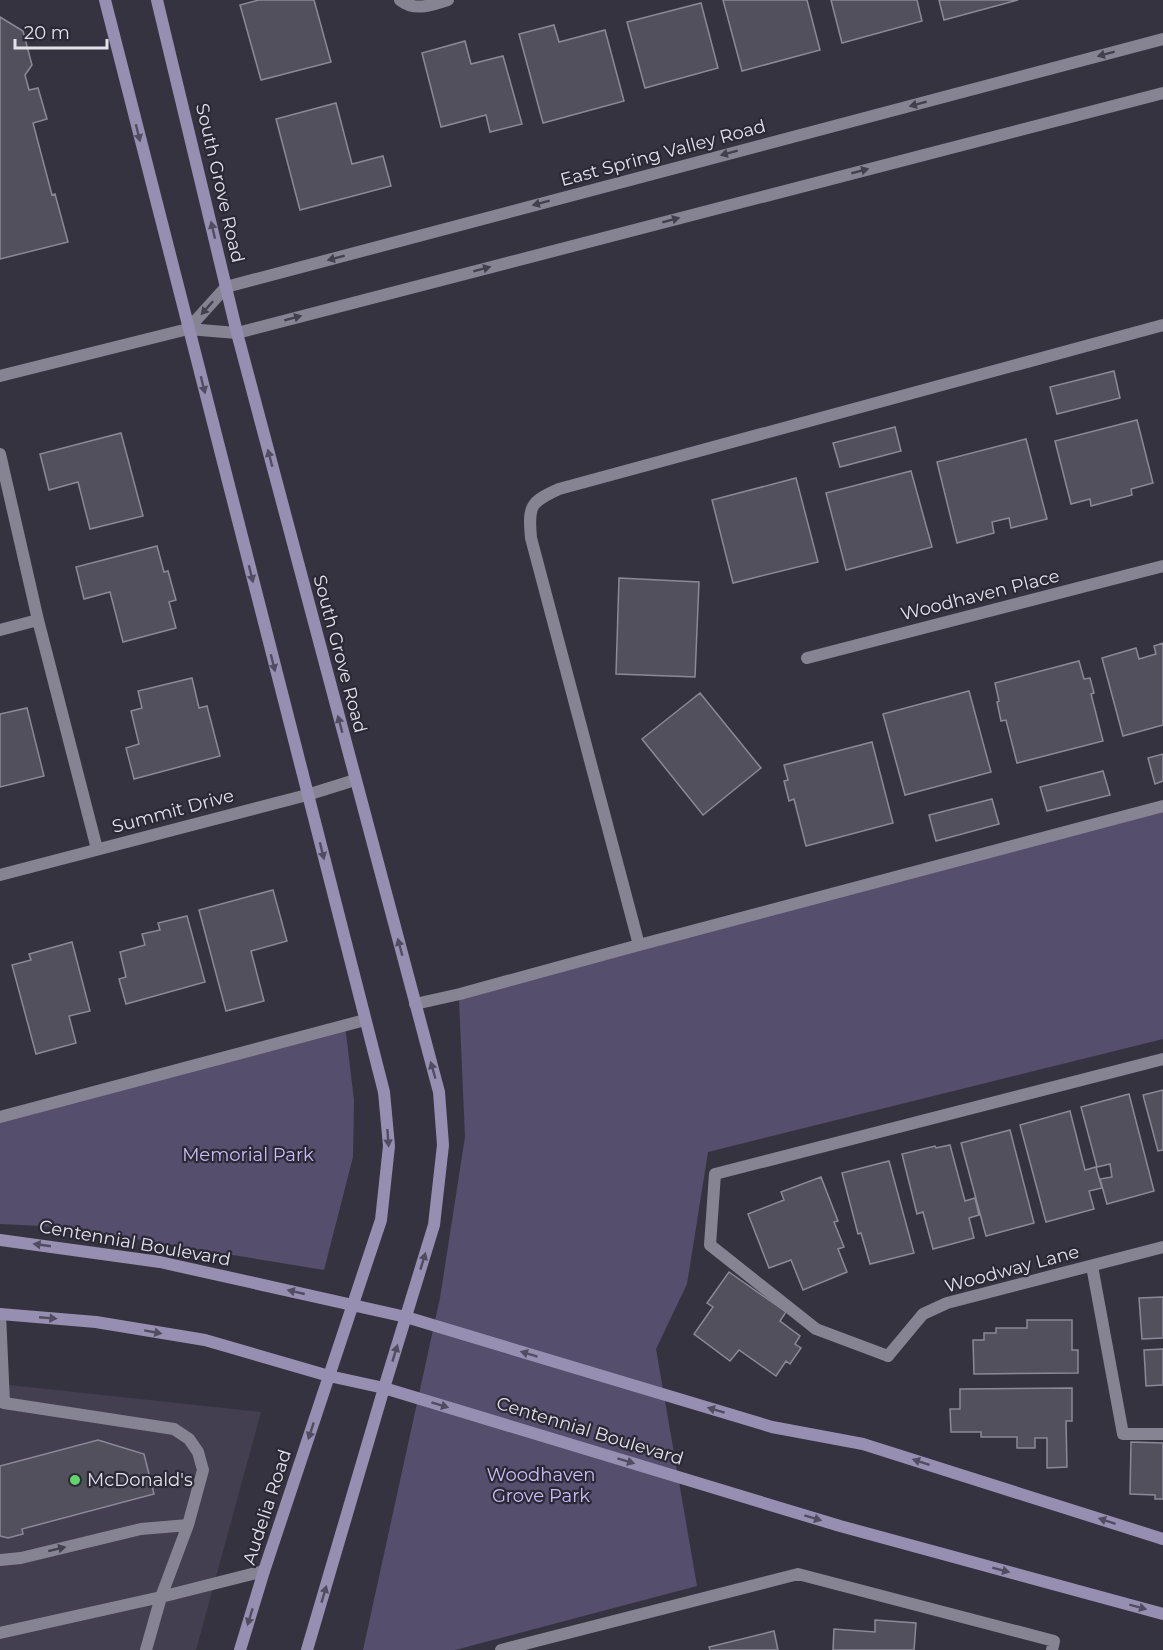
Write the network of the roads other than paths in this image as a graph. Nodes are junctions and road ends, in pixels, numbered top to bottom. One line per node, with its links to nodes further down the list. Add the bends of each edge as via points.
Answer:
1 (105, 0): 9 (main road, one-way to 9)
2 (157, 0): 7 (main road, South Grove Road, one-way to 2)
3 (400, 0): 4 (street, via 422,7)
4 (448, 0)
5 (1163, 39): 7 (street, East Spring Valley Road, one-way to 7)
6 (1163, 93): 10 (street, one-way to 6)
7 (226, 287): 9 (street, one-way to 9); 10 (main road, South Grove Road)
8 (1163, 325): 22 (street, via 559,489 539,498 531,510 531,538)
9 (188, 329): 10 (street); 11 (street); 18 (main road, one-way to 18)
10 (237, 333): 17 (main road, South Grove Road, one-way to 10)
11 (0, 376)
12 (0, 454): 14 (street)
13 (1163, 566): 16 (street, Woodhaven Place)
14 (38, 620): 15 (street); 20 (street)
15 (0, 630)
16 (807, 658)
17 (355, 780): 18 (street, Summit Drive); 23 (main road, South Grove Road, one-way to 17)
18 (307, 795): 20 (street, Summit Drive); 24 (main road, one-way to 24)
19 (1163, 806): 22 (street)
20 (97, 849): 21 (street, Summit Drive)
21 (0, 874)
22 (639, 945): 23 (street)
23 (415, 1004): 32 (main road, South Grove Road, one-way to 23, via 434,1225 443,1145 439,1092)
24 (365, 1020): 26 (street); 30 (main road, one-way to 30, via 384,1092 389,1146 381,1220)
25 (1163, 1059): 29 (street, Woodway Lane, via 715,1173 710,1245 816,1329 888,1356 923,1314 947,1303)
26 (0, 1117)
27 (0, 1240): 30 (main road, Centennial Boulevard, one-way to 27, via 160,1262)
28 (1163, 1247): 29 (street, Woodway Lane)
29 (1092, 1266): 36 (street, via 1123,1434)
30 (353, 1304): 32 (main road, Centennial Boulevard); 33 (main road, Audelia Road)
31 (0, 1314): 33 (main road, Centennial Boulevard, one-way to 33, via 96,1322 205,1340); 35 (street)
32 (406, 1317): 34 (main road, South Grove Road, one-way to 32); 38 (main road, Centennial Boulevard, one-way to 32, via 863,1444 772,1427)
33 (329, 1376): 34 (main road, Centennial Boulevard); 40 (main road, Audelia Road, one-way to 40)
34 (384, 1388): 42 (main road, Centennial Boulevard, one-way to 42, via 840,1526); 46 (main road, one-way to 34)
35 (2, 1404): 37 (street, via 174,1429 189,1439 203,1470)
36 (1163, 1434)
37 (188, 1525): 39 (street, one-way to 37, via 141,1529); 41 (street)
38 (1163, 1539)
39 (0, 1560)
40 (264, 1571): 41 (street); 45 (main road, Audelia Road, one-way to 45)
41 (161, 1597): 43 (street); 44 (street)
42 (1163, 1614)
43 (0, 1634)
44 (146, 1650)
45 (240, 1650)
46 (307, 1650)
47 (501, 1650): 48 (street, via 798,1574 1054,1641)
48 (1052, 1650)

